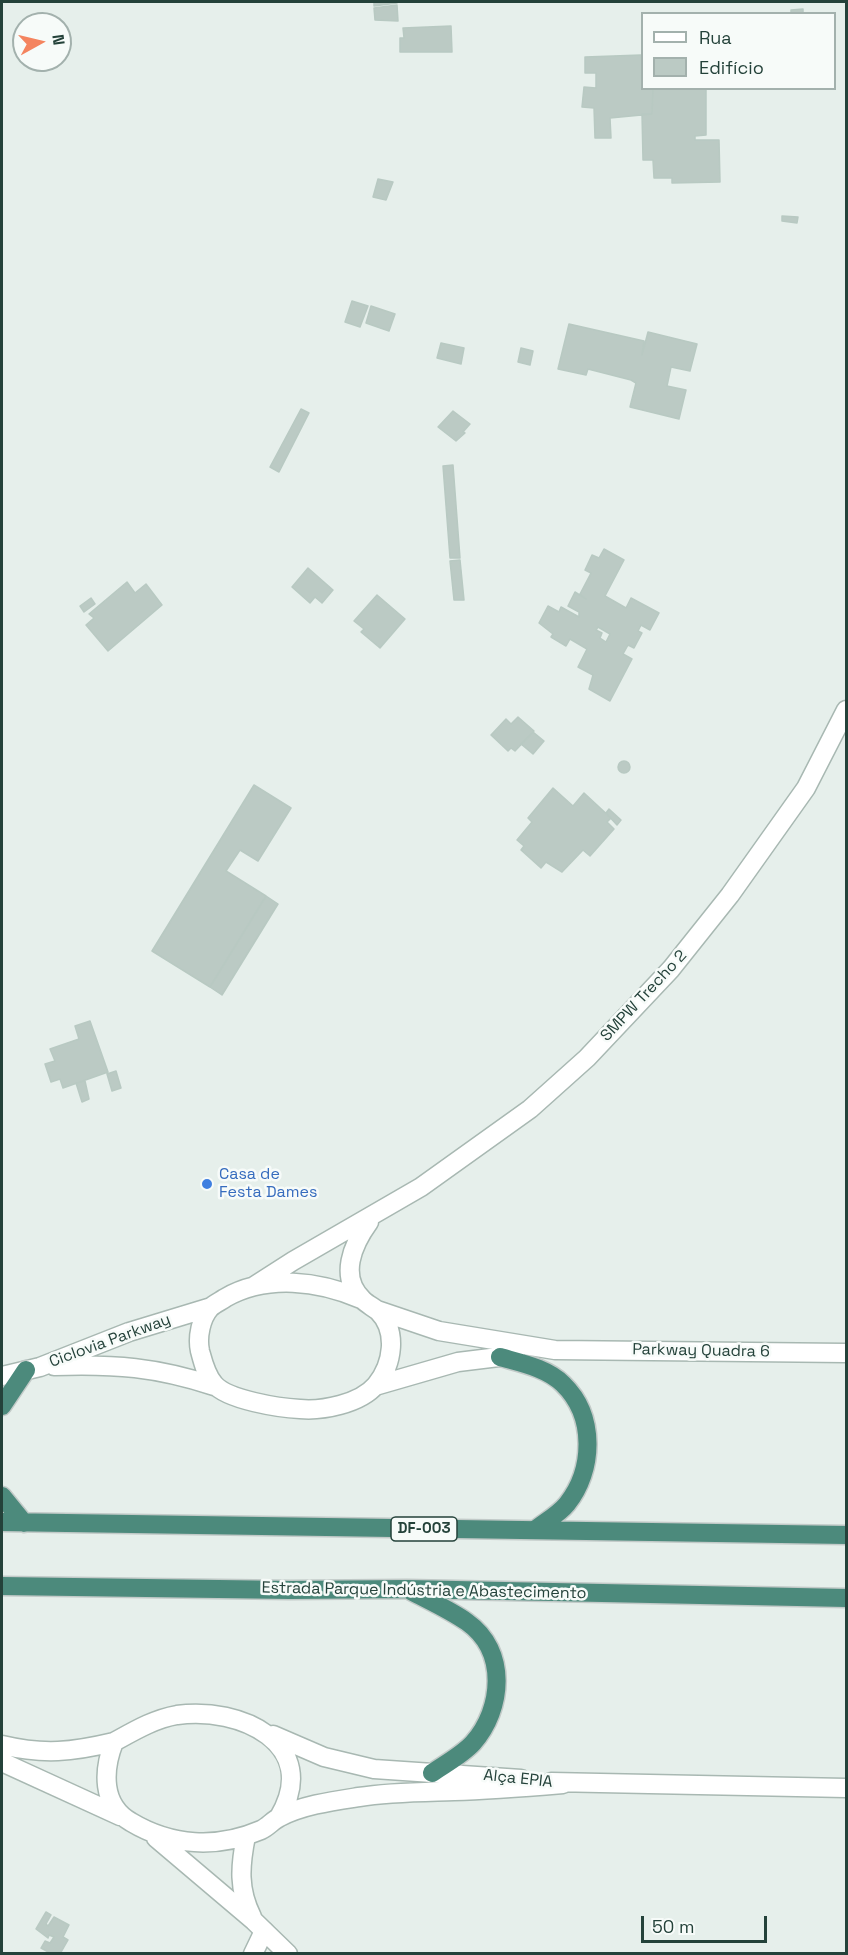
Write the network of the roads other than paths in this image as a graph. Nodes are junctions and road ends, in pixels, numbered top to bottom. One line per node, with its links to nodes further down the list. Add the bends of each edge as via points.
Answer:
1 (846, 710): 2 (street, SMPW Trecho 2, via 806,788 672,969 587,1058 530,1110)
2 (373, 1217): 3 (street); 4 (street, via 356,1240 351,1255 352,1283)
3 (254, 1286): 4 (street, via 284,1282 322,1286); 5 (street)
4 (361, 1299): 6 (street)
5 (211, 1307): 10 (street, Ciclovia Parkway, via 129,1332); 12 (street, via 202,1322 199,1345)
6 (377, 1310): 7 (street, Parkway Quadra 6, via 439,1331); 13 (street, via 388,1324 392,1342 388,1362)
7 (555, 1350): 8 (street, Parkway Quadra 6); 9 (street, Parkway Quadra 6)
8 (846, 1353)
9 (500, 1357): 13 (street, Parkway Quadra 6, via 458,1362); 18 (highway, via 539,1369 563,1384 582,1411 588,1438 585,1469 576,1491 566,1506)
10 (33, 1369): 11 (street); 12 (street, Ciclovia Parkway, via 118,1365 149,1368); 14 (highway)
11 (2, 1376)
12 (214, 1386): 13 (street, via 255,1404 306,1410 336,1406)
13 (375, 1386)
14 (2, 1406)
15 (2, 1496): 17 (highway)
16 (2, 1522): 17 (highway, DF-003)
17 (24, 1522): 18 (highway, DF-003)
18 (535, 1530): 19 (highway, DF-003)
19 (846, 1536)
20 (11, 1586): 21 (highway, Estrada Parque Indústria e Abastecimento); 22 (highway, Estrada Parque Indústria e Abastecimento)
21 (407, 1589): 23 (highway, Estrada Parque Indústria e Abastecimento); 28 (highway, via 469,1623 485,1639 495,1660 498,1681 484,1728 471,1746)
22 (2, 1592)
23 (846, 1598)
24 (265, 1732): 25 (street, via 236,1720 177,1715 144,1725); 28 (street, Alça EPIA, via 324,1757 374,1769); 32 (street, via 283,1748 291,1771 289,1801)
25 (114, 1742): 26 (street, via 46,1753); 31 (street, via 106,1762 106,1781 109,1797)
26 (2, 1745)
27 (2, 1762): 31 (street)
28 (432, 1773): 29 (street, Alça EPIA)
29 (563, 1784): 30 (street); 32 (street, Alça EPIA, via 362,1796)
30 (846, 1788)
31 (122, 1817): 33 (street)
32 (279, 1817): 34 (street)
33 (153, 1835): 34 (street, via 201,1843); 35 (street)
34 (246, 1836): 35 (street, via 241,1885)
35 (259, 1926): 36 (street); 37 (street)
36 (284, 1952)
37 (253, 1953)

